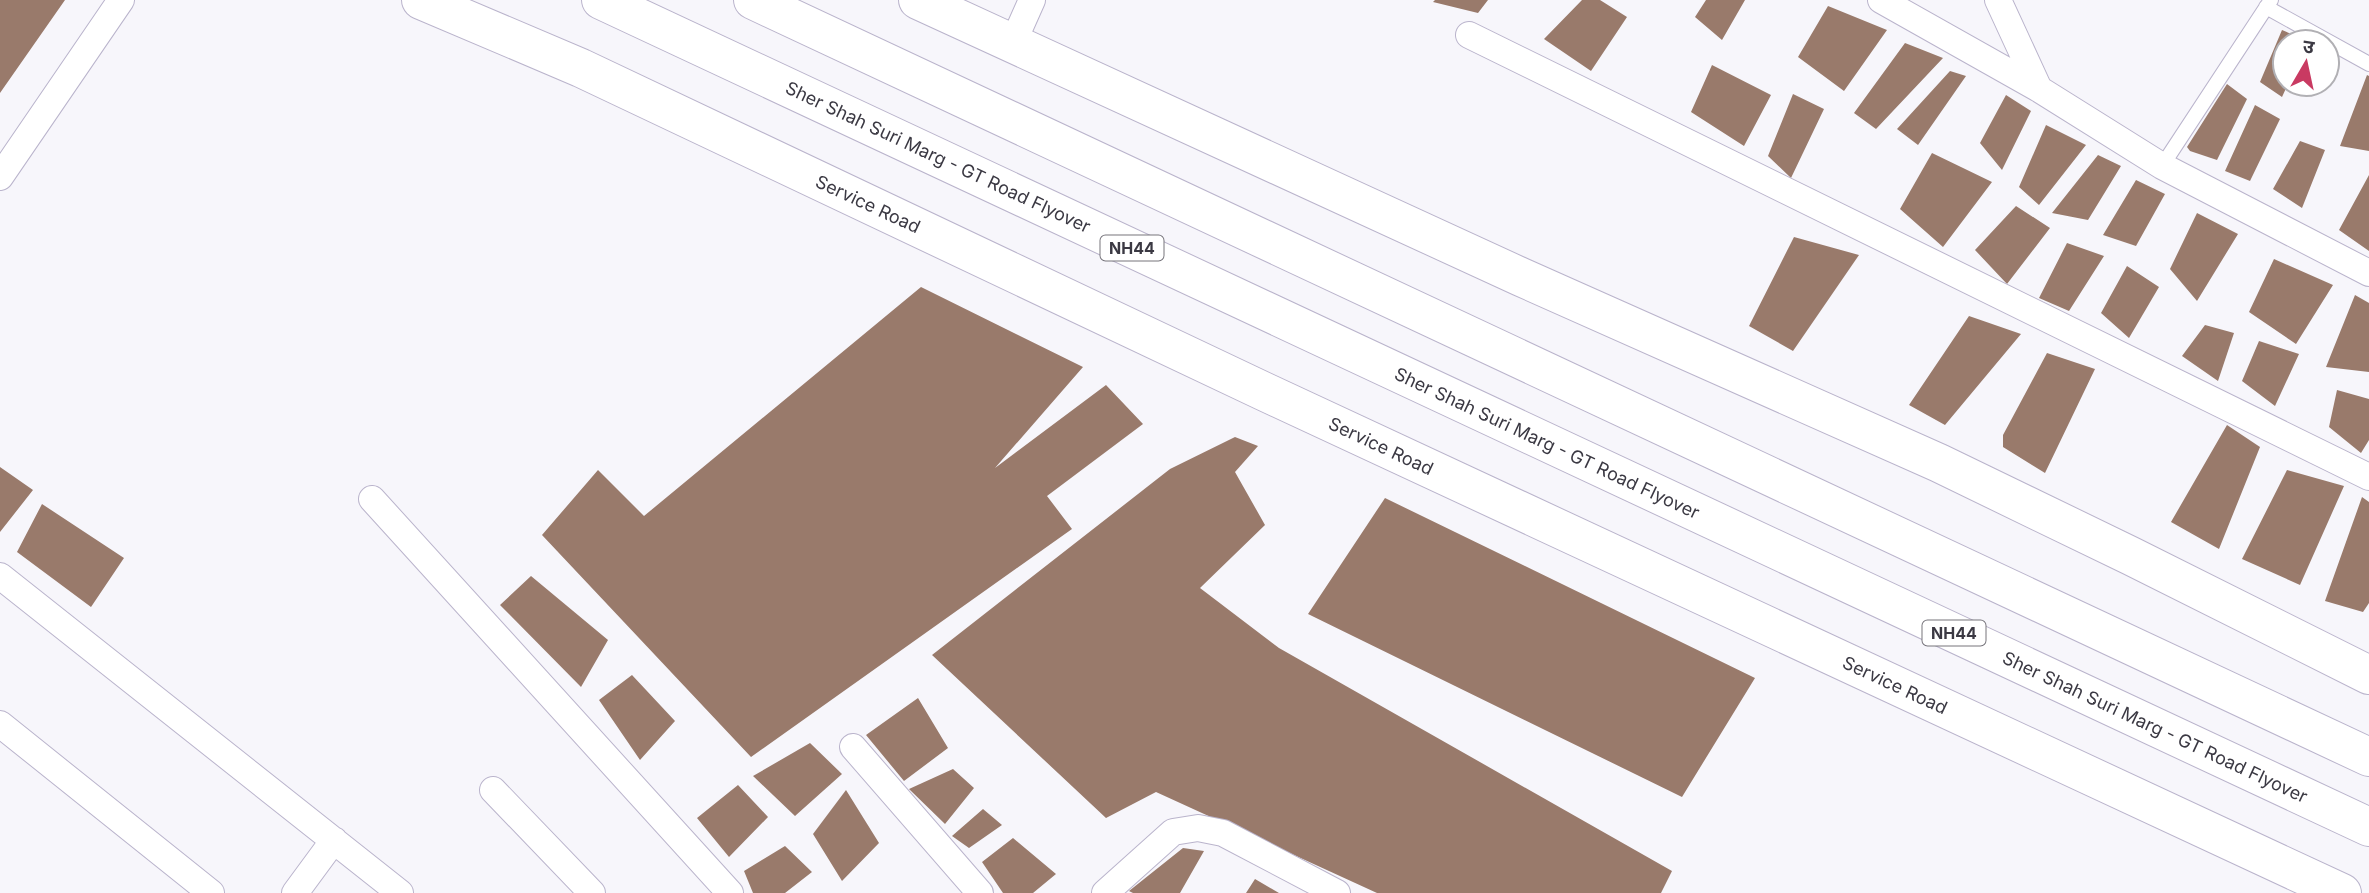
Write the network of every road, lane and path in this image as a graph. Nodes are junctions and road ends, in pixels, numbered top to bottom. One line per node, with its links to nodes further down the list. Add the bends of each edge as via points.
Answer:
1 (121, 0): 15 (street)
2 (421, 0): 35 (main road, Service Road, via 581,68)
3 (601, 0): 25 (main road, Sher Shah Suri Marg - GT Road Flyover / NH44)
4 (753, 0): 23 (main road)
5 (918, 0): 11 (main road)
6 (1032, 0): 11 (street)
7 (1881, 0): 13 (street)
8 (1998, 0): 13 (street)
9 (2269, 4): 12 (lane); 14 (lane)
10 (1469, 35): 17 (street)
11 (1012, 45): 20 (main road, via 1939,463)
12 (2369, 64)
13 (2039, 89): 14 (street)
14 (2162, 166): 16 (street)
15 (0, 177)
16 (2369, 273)
17 (2369, 477)
18 (372, 499): 31 (street)
19 (0, 576): 26 (street)
20 (2369, 675)
21 (0, 724): 27 (street)
22 (853, 747): 32 (street)
23 (2369, 757)
24 (494, 790): 30 (street)
25 (2369, 827)
26 (334, 840): 28 (street); 29 (street)
27 (211, 893)
28 (295, 893)
29 (400, 893)
30 (592, 893)
31 (730, 893)
32 (980, 893)
33 (1105, 893): 34 (street, via 1173,832 1198,828 1223,832)
34 (1337, 893)
35 (2342, 893)

